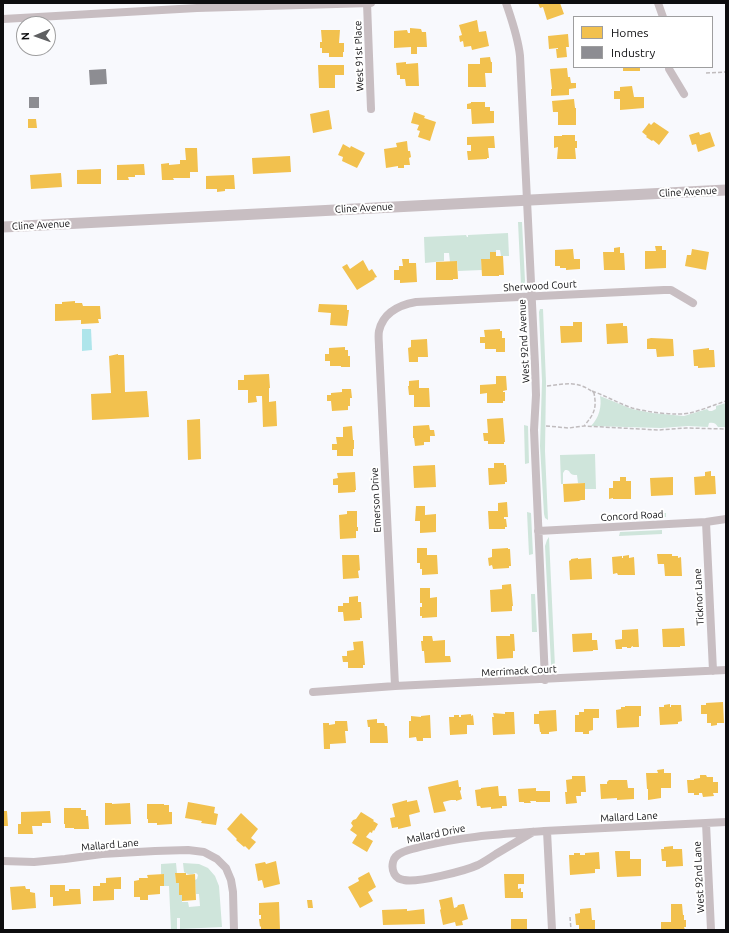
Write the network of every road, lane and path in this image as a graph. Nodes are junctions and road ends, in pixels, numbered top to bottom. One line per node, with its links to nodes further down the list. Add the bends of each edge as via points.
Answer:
1 (367, 3): 2 (street); 5 (street); 12 (street, West 91st Place)
2 (371, 3)
3 (506, 3): 14 (street, West 92nd Avenue, via 519,44)
4 (658, 3): 6 (street)
5 (196, 6): 7 (street)
6 (663, 16)
7 (3, 19)
8 (669, 68): 11 (street)
9 (726, 72): 10 (path)
10 (706, 73)
11 (684, 94)
12 (371, 109)
13 (726, 190): 14 (street, Cline Avenue)
14 (527, 200): 15 (street, Cline Avenue); 16 (street, West 92nd Avenue)
15 (3, 227)
16 (532, 297): 17 (street, Sherwood Court, via 671,290); 18 (street, Sherwood Court, via 416,302 396,308); 27 (street, West 92nd Avenue)
17 (694, 303)
18 (387, 315): 31 (street, Emerson Drive, via 379,332 378,347)
19 (547, 386): 20 (path, via 578,384)
20 (592, 391): 21 (path, via 642,410 682,414); 23 (path, via 595,406 591,418)
21 (726, 401)
22 (546, 426): 23 (path)
23 (584, 426): 24 (path, via 658,430)
24 (726, 429)
25 (726, 519): 26 (street, Concord Road)
26 (706, 522): 27 (street, Concord Road); 29 (street, Ticknor Lane)
27 (538, 530): 30 (street, West 92nd Avenue)
28 (726, 670): 29 (street, Merrimack Court)
29 (713, 671): 30 (street, Merrimack Court)
30 (545, 680): 31 (street, Merrimack Court)
31 (395, 686): 32 (street, Merrimack Court)
32 (314, 692)
33 (726, 822): 34 (street, Mallard Lane)
34 (706, 824): 35 (street, Mallard Lane); 42 (street, West 92nd Lane)
35 (547, 831): 36 (street, Mallard Lane); 40 (street)
36 (533, 832): 36 (street, Mallard Drive, via 477,865 455,873 410,881 400,879 393,873 393,862 396,856 404,851 482,835)
37 (3, 861): 39 (street, Mallard Lane, via 34,862 102,854 188,850 204,852 226,868 231,880)
38 (570, 917): 41 (path)
39 (234, 930)
40 (552, 930)
41 (571, 930)
42 (711, 930)

